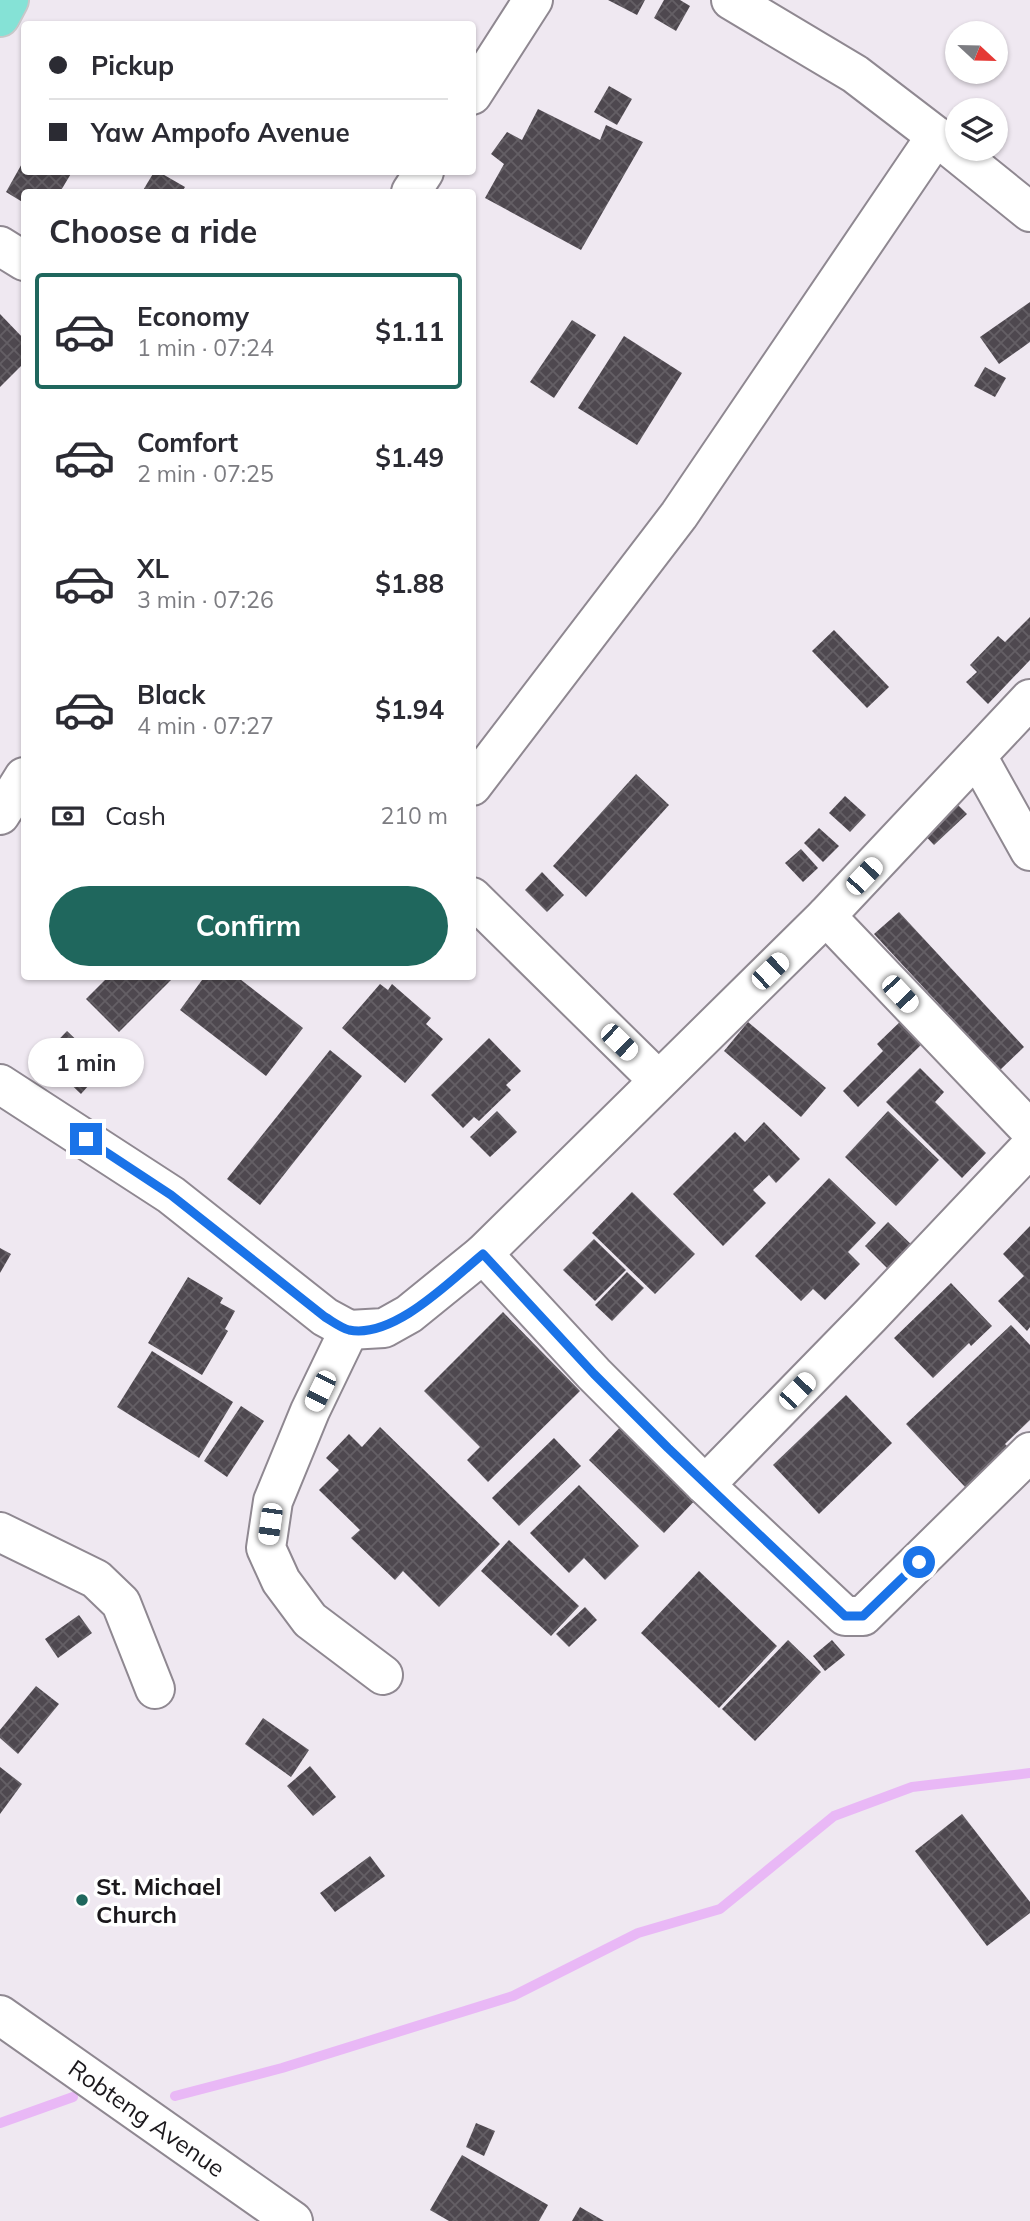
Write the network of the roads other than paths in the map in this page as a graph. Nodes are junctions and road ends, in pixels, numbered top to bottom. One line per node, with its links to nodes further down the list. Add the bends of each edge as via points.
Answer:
1 (9, 0): 4 (main road)
2 (533, 0): 5 (street)
3 (731, 0): 6 (street, via 855,75)
4 (0, 17)
5 (476, 89)
6 (936, 135): 7 (street); 12 (street, via 679,515)
7 (1030, 212)
8 (0, 246): 9 (street)
9 (21, 259)
10 (1030, 699): 11 (street)
11 (977, 756): 15 (street); 17 (street)
12 (476, 781)
13 (21, 782): 14 (street)
14 (0, 814)
15 (1030, 850)
16 (476, 901): 18 (street)
17 (826, 916): 18 (street); 20 (street)
18 (658, 1080): 22 (street)
19 (0, 1084): 23 (street, via 171,1195 325,1317)
20 (1030, 1130)
21 (1030, 1147): 25 (street)
22 (483, 1254): 23 (street, via 384,1328); 25 (street)
23 (349, 1330): 27 (street, via 273,1501 266,1548 281,1581 310,1620)
24 (1030, 1452): 25 (street, via 863,1616 845,1616)
25 (705, 1485)
26 (0, 1532): 28 (street, via 96,1579 121,1603)
27 (383, 1675)
28 (155, 1689)
29 (0, 2015): 30 (street, Robteng Avenue)
30 (276, 2216)

